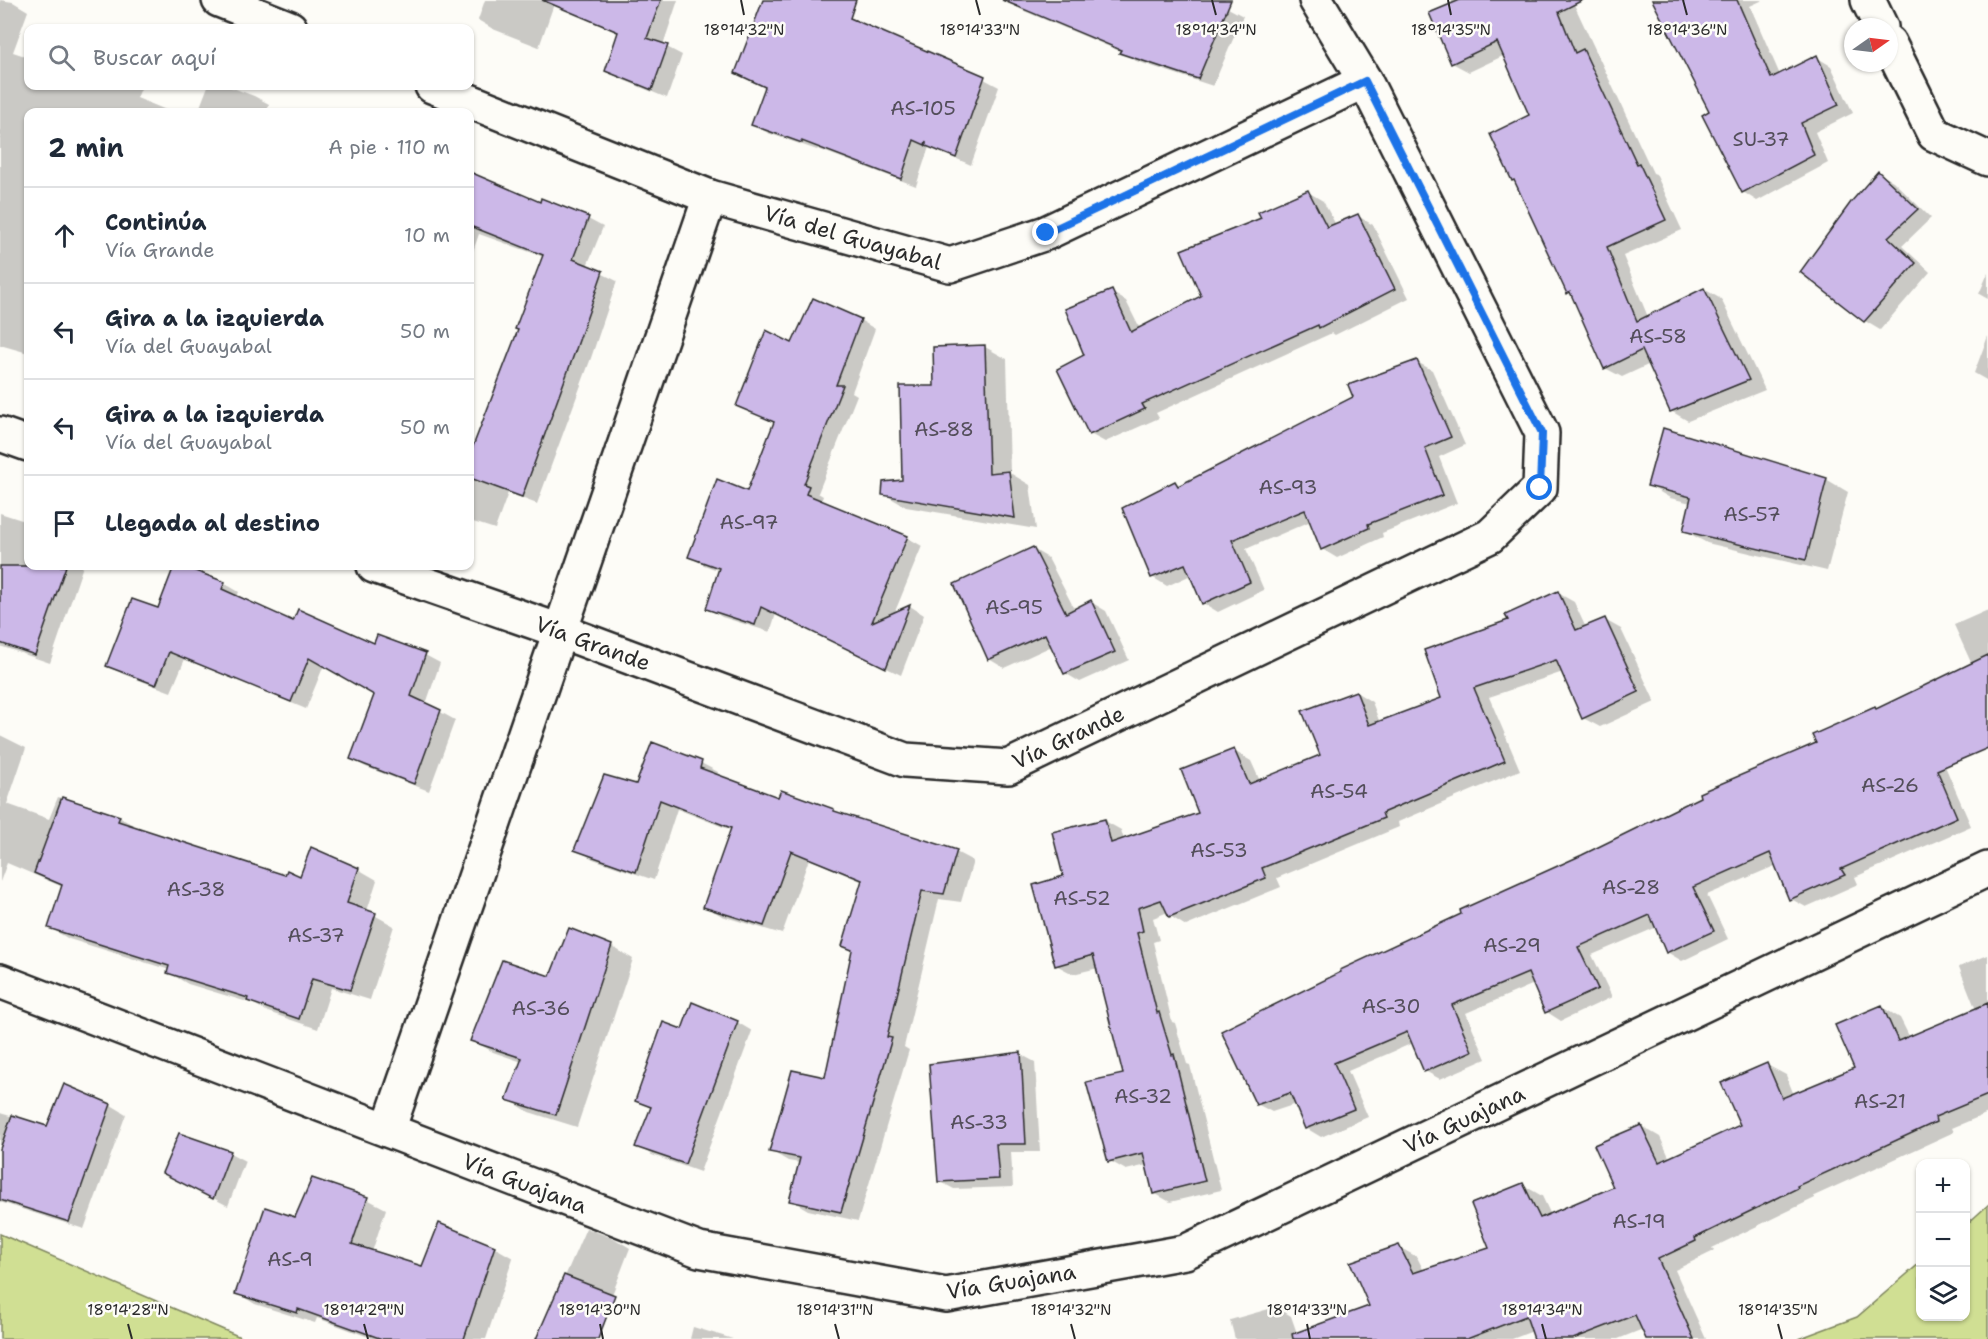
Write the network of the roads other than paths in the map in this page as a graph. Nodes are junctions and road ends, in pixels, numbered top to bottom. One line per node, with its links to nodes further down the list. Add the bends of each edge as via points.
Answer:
1 (219, 0): 5 (street)
2 (1316, 0): 7 (street)
3 (1868, 0): 4 (street)
4 (1877, 18)
5 (280, 24)
6 (1898, 61): 9 (street, via 1934,134)
7 (1365, 81): 10 (street, Vía del Guayabal, via 1046,233 950,265); 14 (street, Vía Grande, via 1542,433 1540,488 1490,536 1008,767 905,760)
8 (442, 90): 10 (street, Vía del Guayabal)
9 (1988, 159)
10 (710, 197): 14 (street)
11 (0, 434): 12 (street)
12 (24, 443)
13 (386, 570): 14 (street, Vía Grande)
14 (560, 631): 17 (street)
15 (1988, 869): 17 (street, Vía Guajana, via 1185,1252 946,1295 699,1250)
16 (0, 981): 17 (street, Vía Guajana)
17 (388, 1130)

